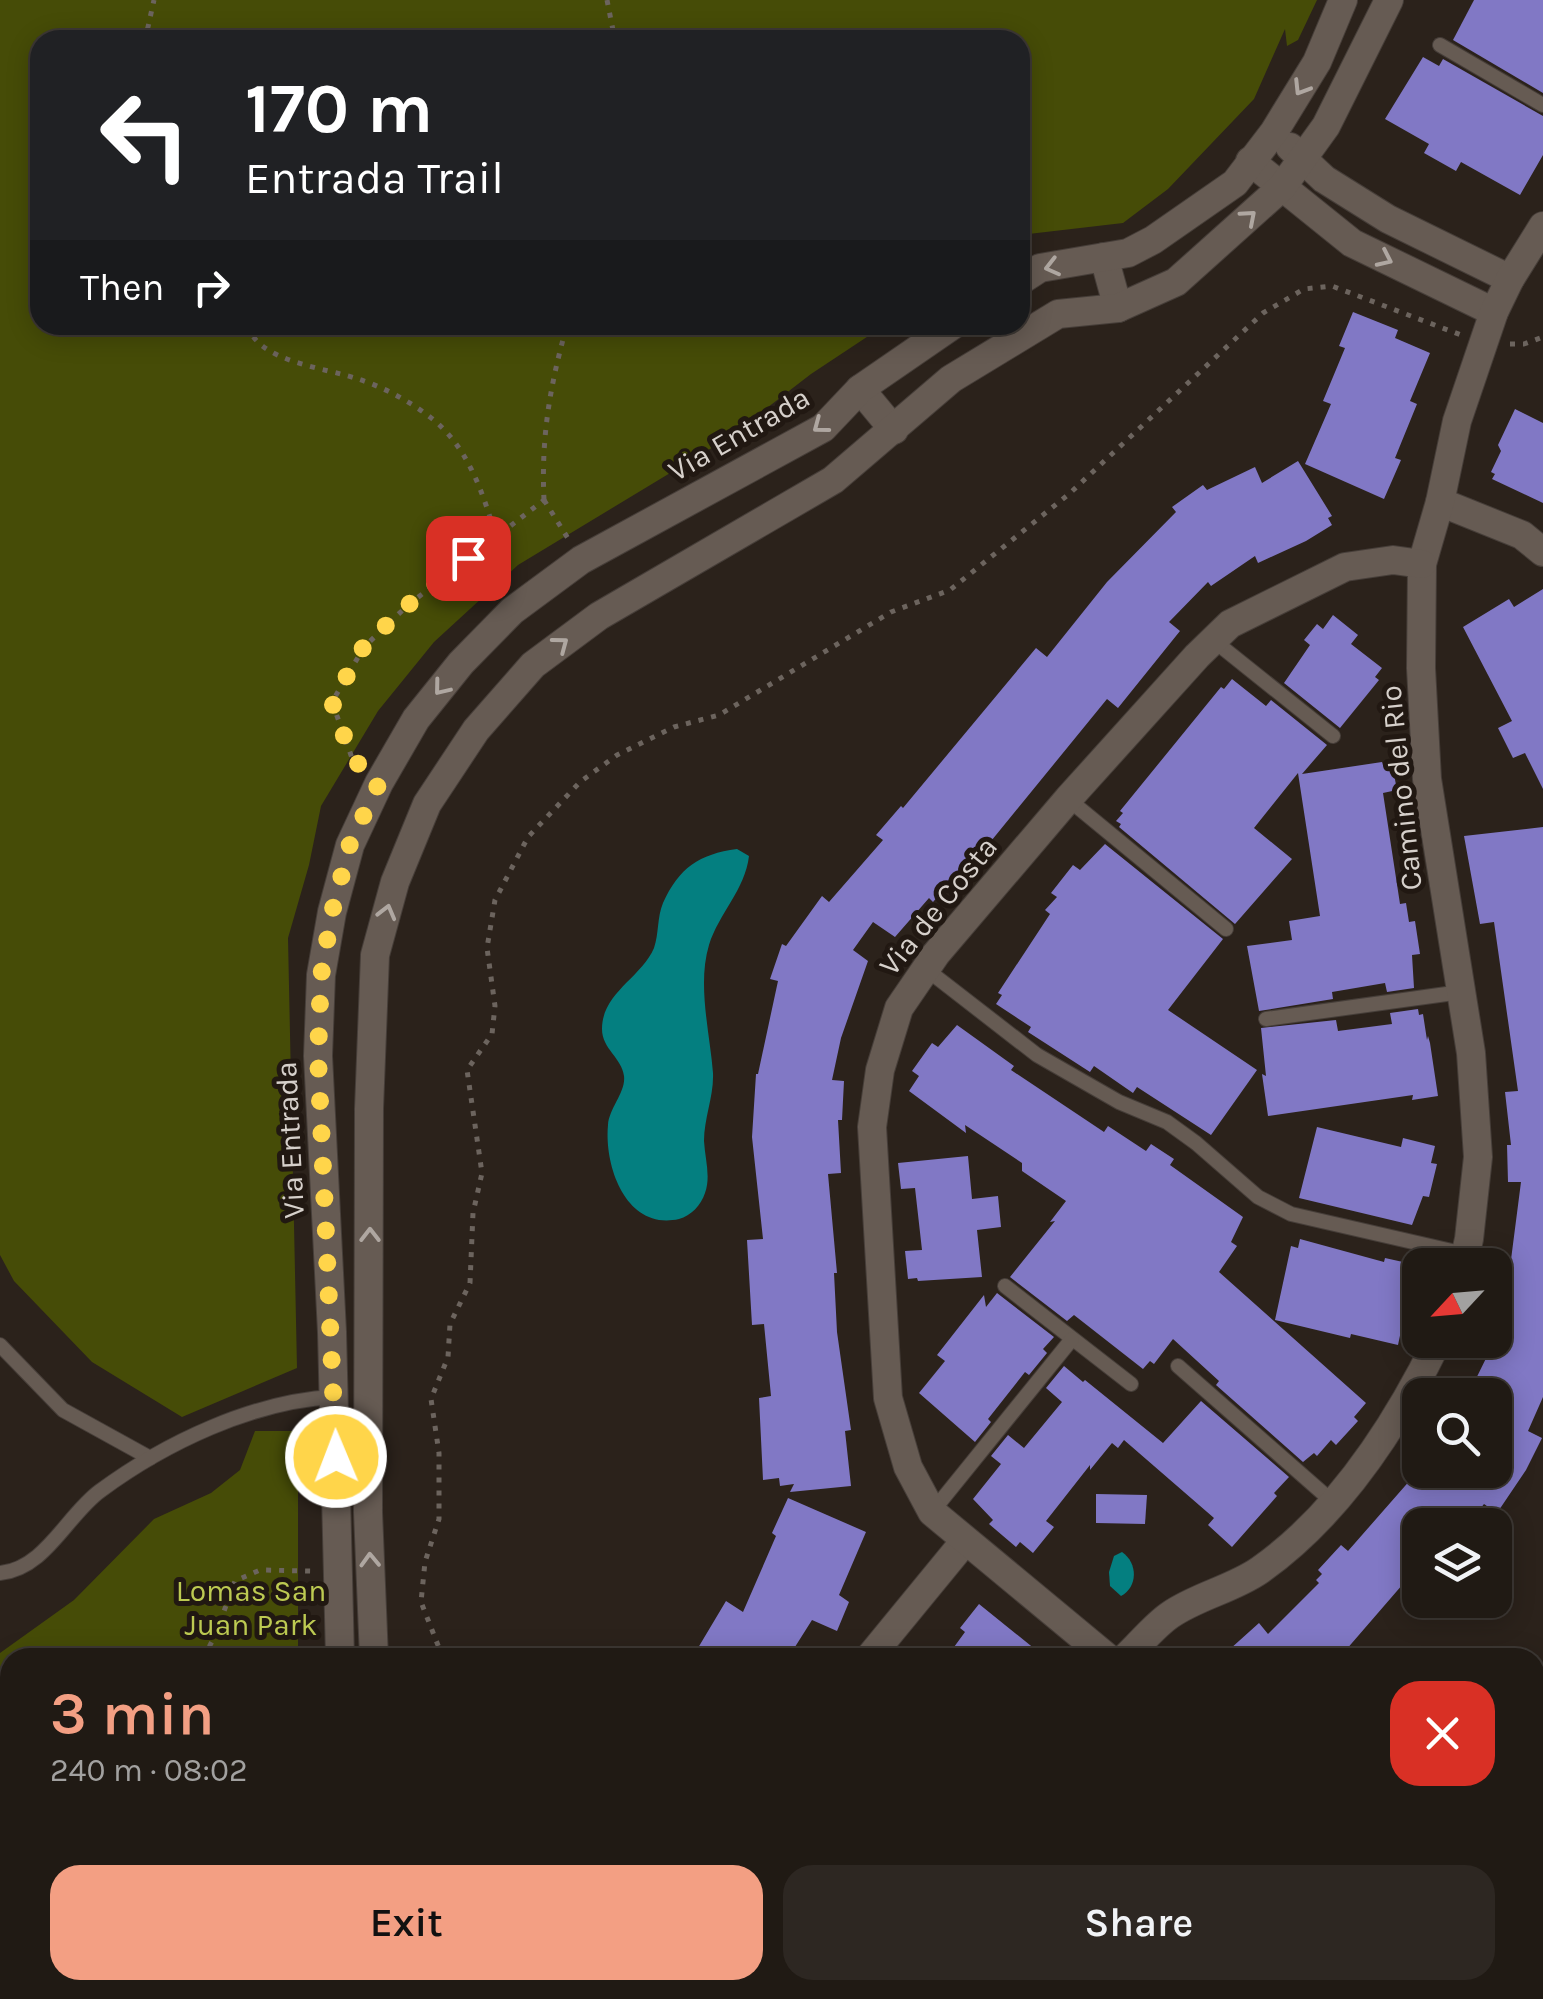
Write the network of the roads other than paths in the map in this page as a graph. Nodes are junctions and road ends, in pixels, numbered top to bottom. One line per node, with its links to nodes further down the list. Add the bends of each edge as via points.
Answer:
1 (1343, 0): 5 (street, one-way to 5, via 1317,62)
2 (1389, 0): 6 (street, via 1326,126)
3 (1440, 45): 4 (lane)
4 (1543, 104)
5 (1274, 132): 6 (street); 7 (street)
6 (1302, 158): 8 (street); 12 (street, via 1388,218)
7 (1250, 161): 8 (street); 10 (street, via 1234,183 1152,240)
8 (1282, 188): 13 (street, one-way to 8, via 1176,282); 14 (street, one-way to 14, via 1352,243)
9 (1543, 226): 12 (street, Camino del Rio)
10 (1104, 257): 11 (street, one-way to 11); 13 (street)
11 (1030, 274)
12 (1510, 279): 14 (street, Camino del Rio)
13 (1118, 308): 15 (street, via 1058,314)
14 (1494, 312): 20 (street, Camino del Rio, via 1457,421)
15 (1030, 331)
16 (938, 335): 18 (street, Via Entrada)
17 (1023, 335): 19 (street, via 951,379)
18 (860, 389): 19 (street); 38 (street, Via Entrada, one-way to 38, via 823,428 582,560 512,611 416,719 379,783 350,844 321,976 318,1056)
19 (894, 430): 39 (street, one-way to 19, via 375,955 427,804 476,730 533,666 599,616 833,480)
20 (1440, 502): 21 (street, via 1522,535); 22 (street, Camino del Rio)
21 (1543, 552)
22 (1422, 564): 23 (street, Via de Costa, via 1392,560 1344,567 1230,624); 28 (street, Camino del Rio, via 1427,778)
23 (1213, 640): 24 (lane); 25 (street, Via de Costa)
24 (1333, 736)
25 (1068, 799): 26 (lane); 27 (street, Via de Costa)
26 (1226, 929)
27 (926, 969): 30 (lane, via 1037,1056 1196,1142 1258,1198 1291,1214); 42 (street, Via de Costa, via 899,1008 872,1127 888,1398 908,1466)
28 (1461, 992): 29 (lane); 31 (street, Camino del Rio, via 1478,1157)
29 (1266, 1019)
30 (1419, 1248)
31 (1466, 1248)
32 (1005, 1286): 33 (lane)
33 (1072, 1338): 37 (lane); 42 (lane)
34 (0, 1344): 40 (lane, via 63,1410)
35 (1429, 1358): 41 (street, via 1412,1394)
36 (1178, 1366): 41 (lane)
37 (1131, 1384)
38 (334, 1397): 39 (street); 40 (lane, via 258,1408); 45 (street, Via Entrada)
39 (370, 1398): 46 (street, one-way to 39)
40 (150, 1458): 44 (lane, via 96,1494 50,1545)
41 (1334, 1503): 49 (street, via 1258,1572 1170,1615)
42 (932, 1512): 43 (street, Via de Costa)
43 (965, 1541): 47 (street); 48 (street, Via de Costa)
44 (0, 1573)
45 (340, 1648)
46 (374, 1648)
47 (877, 1648)
48 (1096, 1648)
49 (1136, 1648)

